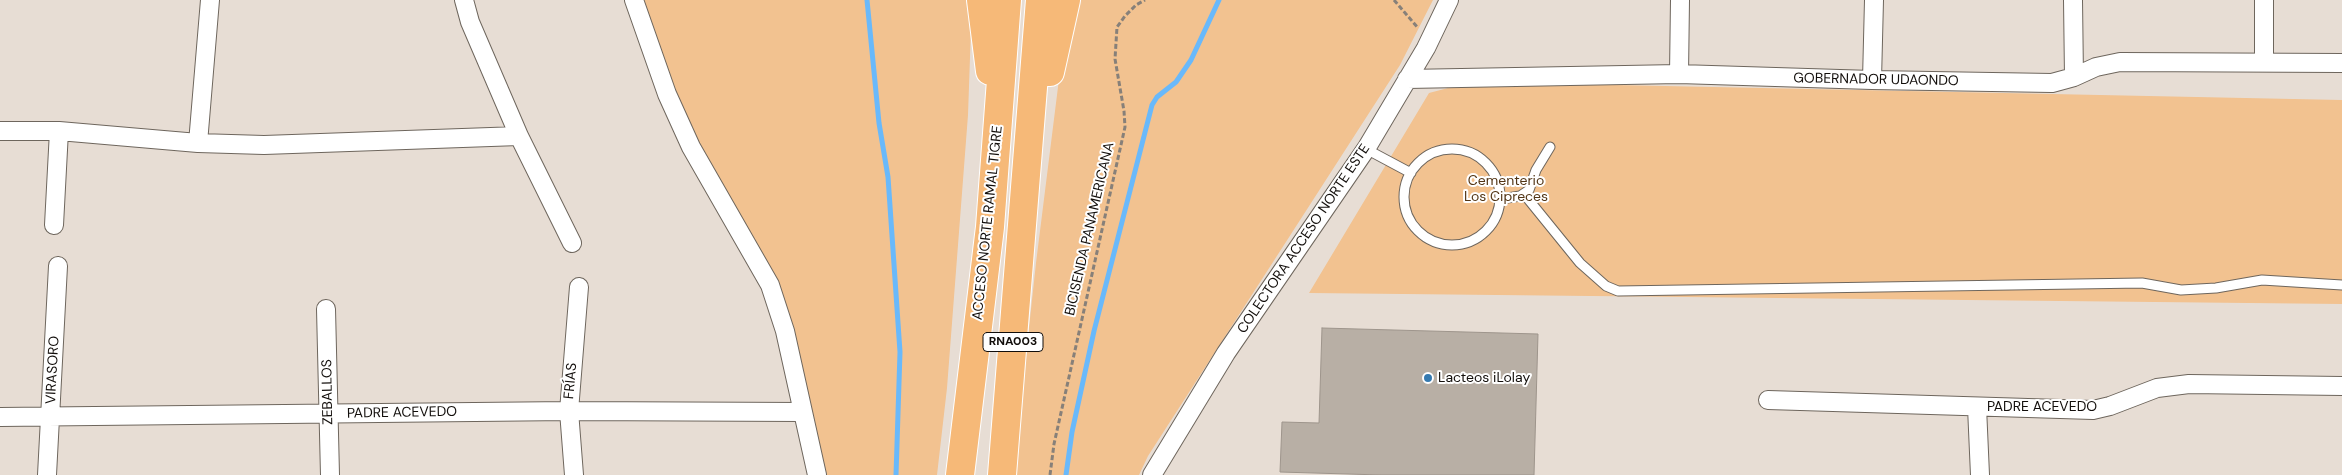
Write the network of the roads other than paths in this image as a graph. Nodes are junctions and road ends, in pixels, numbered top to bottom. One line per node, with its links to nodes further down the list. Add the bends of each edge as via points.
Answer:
1 (210, 0): 22 (street)
2 (464, 0): 21 (street, via 470,22)
3 (634, 0): 40 (street, via 667,94 691,147 770,285 785,331)
4 (981, 0): 30 (highway, via 992,91)
5 (1007, 0): 30 (highway, ACCESO NORTE RAMAL TIGRE / RNA003)
6 (1040, 0): 28 (highway, RNA003)
7 (1066, 0): 28 (highway)
8 (1449, 0): 17 (street, COLECTORA ACCESO NORTE ESTE)
9 (1680, 0): 15 (street)
10 (1874, 0): 18 (street)
11 (2072, 0): 16 (street)
12 (2264, 0): 13 (street)
13 (2264, 62): 14 (street, GOBERNADOR UDAONDO); 16 (street, GOBERNADOR UDAONDO, via 2120,62 2096,67)
14 (2342, 63)
15 (1679, 74): 17 (street, GOBERNADOR UDAONDO); 18 (street, GOBERNADOR UDAONDO)
16 (2074, 77): 18 (street, GOBERNADOR UDAONDO, via 2052,82)
17 (1407, 79): 24 (street, COLECTORA ACCESO NORTE ESTE)
18 (1872, 80)
19 (0, 131): 20 (street)
20 (59, 131): 22 (street); 29 (street)
21 (520, 136): 22 (street, via 264,145); 31 (street)
22 (198, 143)
23 (1550, 147): 26 (lane)
24 (1366, 149): 25 (lane); 50 (street, COLECTORA ACCESO NORTE ESTE, via 1226,353)
25 (1411, 173): 27 (lane, via 1421,160 1434,152 1466,151 1492,169 1499,184); 27 (lane, via 1405,189 1405,206 1423,235 1439,243 1473,240 1487,231)
26 (1524, 194): 27 (lane); 33 (lane, via 1580,263 1606,286 1618,291 2142,284 2181,290 2262,280)
27 (1500, 200)
28 (1025, 209): 49 (highway, RNA003)
29 (54, 225)
30 (990, 227): 48 (highway, ACCESO NORTE RAMAL TIGRE / RNA003)
31 (572, 243)
32 (58, 266): 43 (street, VIRASORO)
33 (2342, 286)
34 (579, 287): 39 (street, FRÍAS)
35 (326, 309): 41 (street, ZEBALLOS)
36 (2342, 386): 38 (street, PADRE ACEVEDO, via 2188,384 2157,388 2093,410)
37 (1768, 400): 38 (street, PADRE ACEVEDO)
38 (1977, 407): 51 (street)
39 (569, 411): 40 (street, PADRE ACEVEDO); 41 (street, PADRE ACEVEDO); 46 (street, FRÍAS)
40 (803, 412): 47 (street)
41 (328, 414): 43 (street, PADRE ACEVEDO); 45 (street, ZEBALLOS)
42 (0, 417): 43 (street, PADRE ACEVEDO)
43 (51, 418): 44 (street, VIRASORO)
44 (47, 475)
45 (330, 475)
46 (574, 475)
47 (817, 475)
48 (960, 475)
49 (1002, 475)
50 (1152, 475)
51 (1980, 475)

